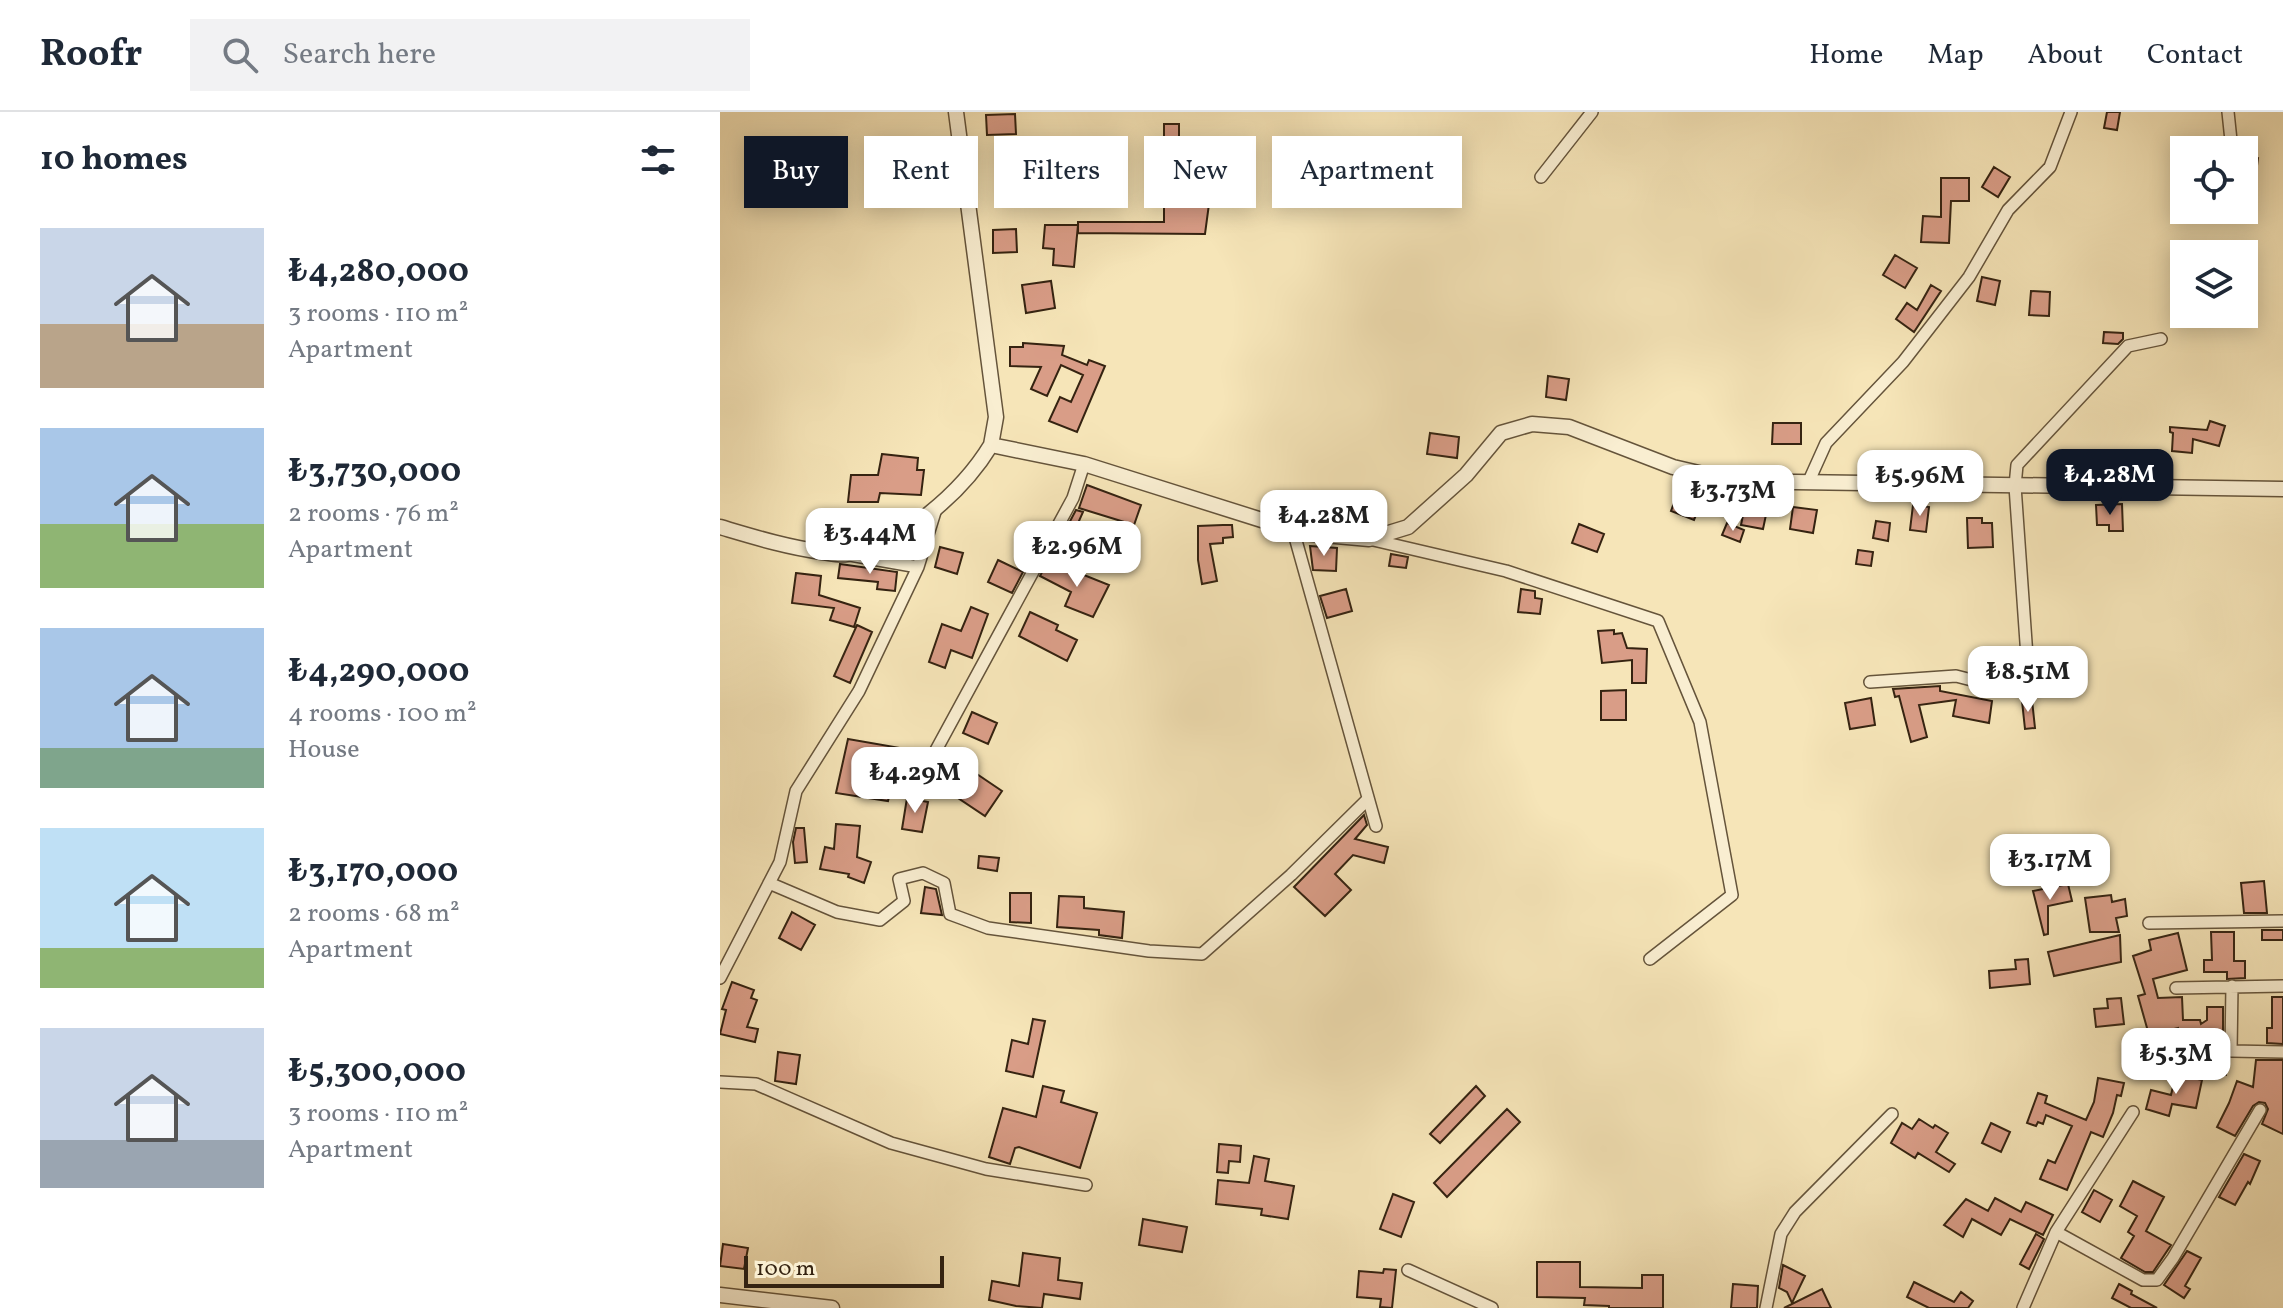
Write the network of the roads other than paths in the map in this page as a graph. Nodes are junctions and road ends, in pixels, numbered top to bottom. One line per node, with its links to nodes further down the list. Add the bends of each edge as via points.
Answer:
1 (956, 112): 8 (street, via 996,417)
2 (1592, 112): 6 (street)
3 (2071, 112): 10 (street, via 2050,167 2008,210 1969,277 1903,362 1826,443)
4 (2228, 112): 5 (street)
5 (2231, 136)
6 (1541, 177)
7 (2161, 339): 11 (street, via 2128,346 2017,465)
8 (991, 445): 9 (street); 13 (street, via 978,467)
9 (1084, 464): 15 (street); 20 (street, via 1073,498)
10 (1808, 483): 11 (street); 16 (street, via 1733,481 1673,467 1569,427 1532,424 1501,433 1466,475 1408,527)
11 (2015, 486): 12 (street); 19 (street, via 2028,671 2007,689 1956,676)
12 (2283, 489)
13 (935, 512): 17 (street, via 885,541); 18 (street)
14 (720, 527): 17 (street, via 780,546)
15 (1293, 530): 16 (street); 21 (street)
16 (1369, 539): 26 (street, via 1506,571 1658,621 1700,722 1732,895)
17 (845, 555): 18 (street)
18 (918, 567): 23 (street, via 859,691 796,791 780,862)
19 (1870, 682)
20 (916, 787)
21 (1368, 799): 22 (street); 23 (street, via 1202,954 988,928 950,914 944,883 923,873 899,879 904,901 880,920 837,912)
22 (1376, 826)
23 (769, 883): 27 (street)
24 (2283, 921): 25 (street)
25 (2149, 923)
26 (1650, 959)
27 (720, 978)
28 (2232, 986): 29 (street); 30 (street); 31 (street, via 2231,1051)
29 (2283, 986)
30 (2176, 988)
31 (2283, 1052)
32 (720, 1082): 36 (street, via 756,1084 904,1147 986,1169)
33 (2260, 1110): 37 (street, via 2157,1280 2143,1280)
34 (2133, 1112): 37 (street)
35 (1892, 1114): 42 (street, via 1795,1212 1781,1234)
36 (1086, 1185)
37 (2056, 1232): 43 (street)
38 (1408, 1270): 41 (street)
39 (720, 1295): 40 (street)
40 (832, 1308)
41 (1492, 1308)
42 (1766, 1308)
43 (2023, 1308)

